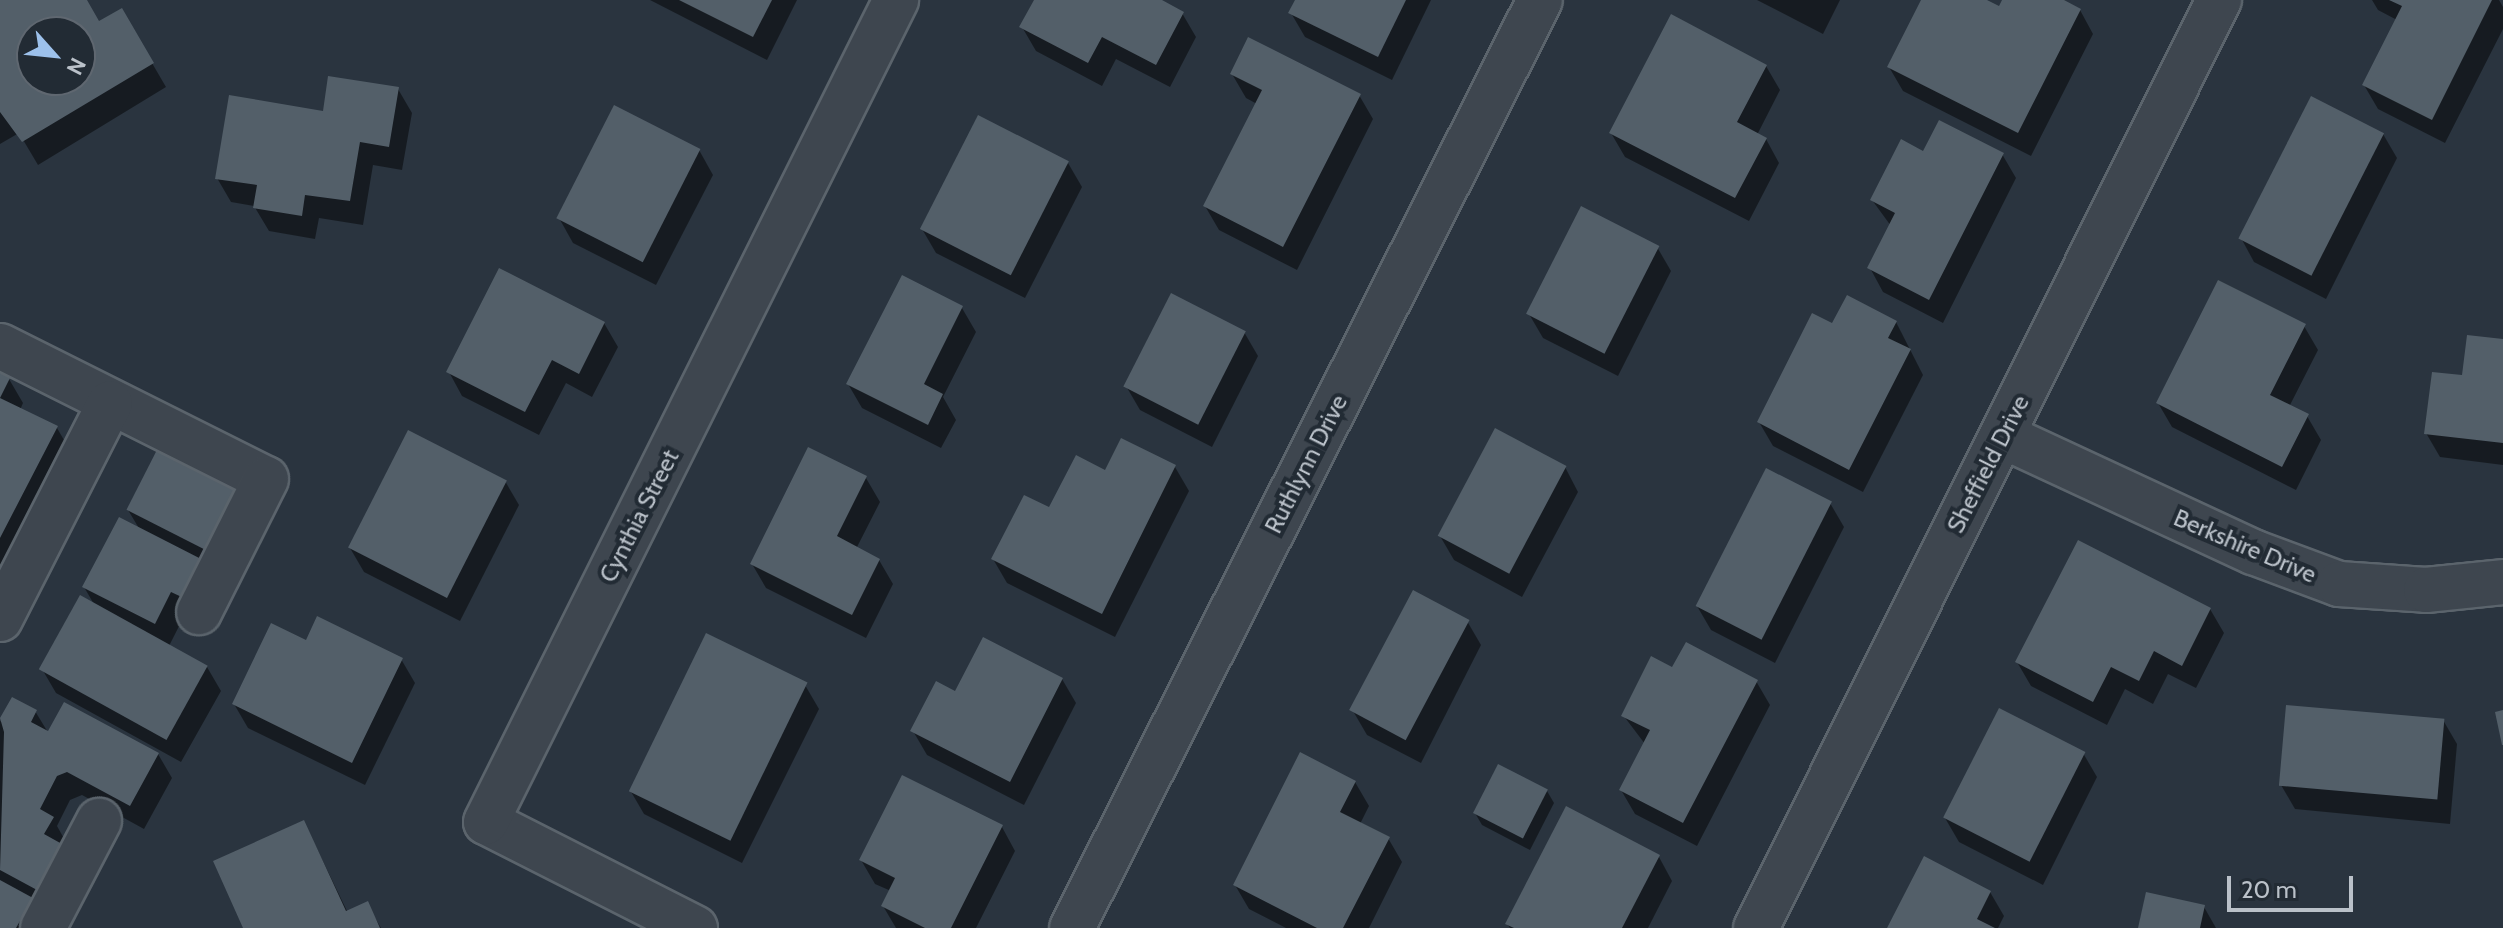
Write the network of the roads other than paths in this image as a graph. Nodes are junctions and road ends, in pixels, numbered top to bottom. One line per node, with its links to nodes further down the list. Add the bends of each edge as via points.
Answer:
1 (896, 0): 12 (street, Cynthia Street, via 486,822)
2 (1540, 0): 13 (street, Ruthlynn Drive)
3 (2219, 0): 6 (street, Sheffield Drive)
4 (0, 346): 5 (street)
5 (110, 403): 8 (street, via 266,479); 9 (street)
6 (2003, 436): 7 (street, Berkshire Drive, via 2253,552 2339,584 2426,590); 14 (street, Sheffield Drive)
7 (2503, 582)
8 (199, 612)
9 (1, 616)
10 (99, 821): 11 (street)
11 (43, 928)
12 (695, 928)
13 (1072, 928)
14 (1756, 928)

